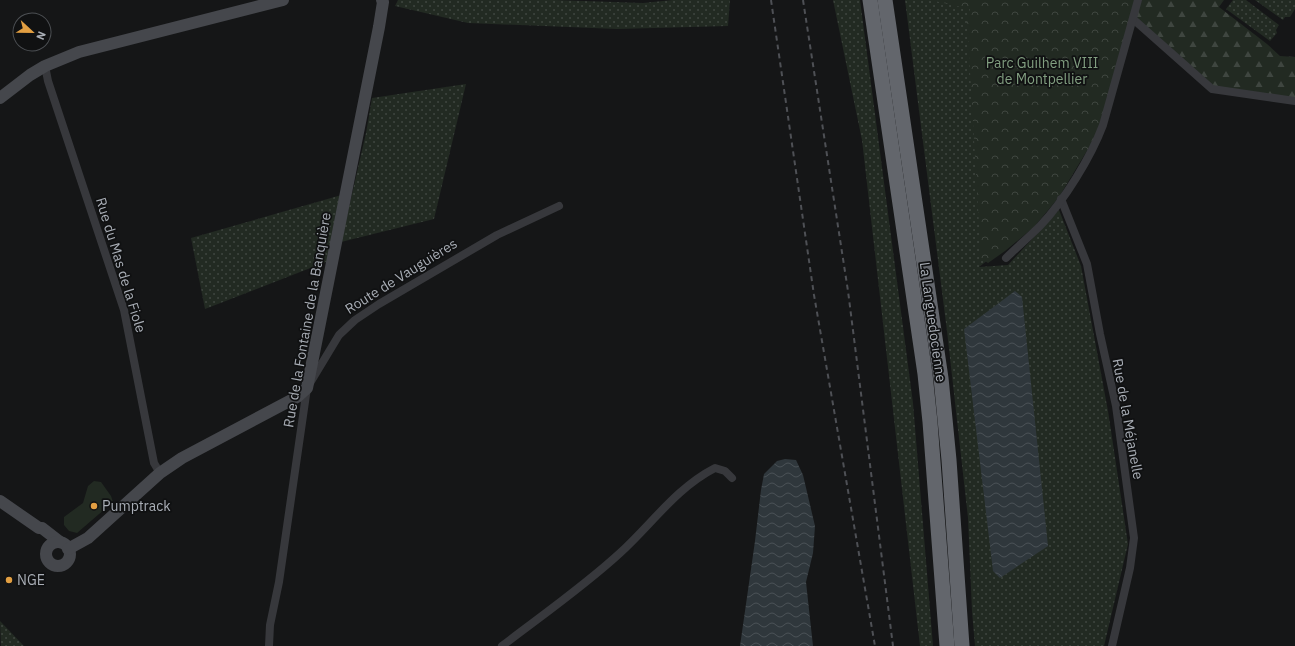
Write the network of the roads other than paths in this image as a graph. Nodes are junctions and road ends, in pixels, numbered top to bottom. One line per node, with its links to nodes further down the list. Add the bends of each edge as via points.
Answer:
1 (283, 0): 7 (street, via 79,52)
2 (382, 0): 13 (street, Rue de la Fontaine de la Banquière, via 379,27)
3 (870, 0): 23 (highway, La Languedocienne, via 925,374)
4 (886, 0): 24 (highway, La Languedocienne, via 941,378)
5 (1138, 0): 6 (street)
6 (1133, 19): 9 (street, via 1212,89); 10 (street, via 1098,140)
7 (45, 66): 8 (street); 14 (street, Rue du Mas de la Fiole, via 124,310 154,463)
8 (0, 98)
9 (1295, 102)
10 (1061, 199): 12 (street, via 1040,225); 25 (street, Rue de la Méjanelle, via 1087,264 1116,406 1134,538 1130,568)
11 (558, 206): 13 (street, Route de Vauguières, via 497,235 355,320 339,335)
12 (1006, 258)
13 (307, 388): 14 (street, Route de Vauguières, via 297,397 212,441); 21 (street, Rue de la Fontaine de la Banquière, via 279,582 270,625)
14 (160, 473): 19 (street, Route de Vauguières, via 88,538)
15 (732, 478): 22 (street, via 725,471 715,468 703,474 588,581)
16 (0, 501): 18 (street)
17 (0, 512): 18 (street)
18 (35, 525): 19 (street); 20 (street)
19 (64, 546): 20 (street, via 52,544); 20 (street, via 69,556 68,560 58,566 48,561)
20 (47, 549)
21 (269, 646)
22 (502, 646)
23 (947, 646)
24 (962, 646)
25 (1112, 646)

